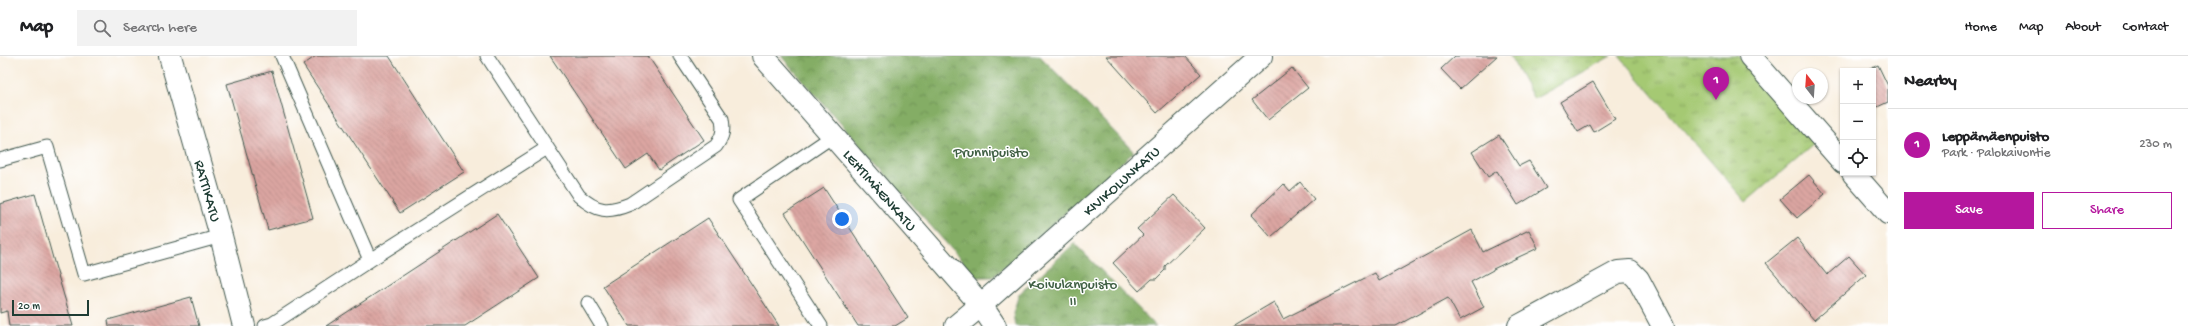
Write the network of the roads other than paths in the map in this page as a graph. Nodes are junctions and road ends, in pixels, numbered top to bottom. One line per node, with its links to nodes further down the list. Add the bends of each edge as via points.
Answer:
1 (170, 56): 14 (street, RATTIKATU)
2 (282, 56): 15 (lane)
3 (487, 56): 9 (lane)
4 (680, 56): 9 (lane, via 722,119 722,138 716,146 630,204 603,210 591,206 579,196)
5 (763, 56): 8 (street, LEHTIMÄENKATU)
6 (1261, 56): 17 (street, KIVIKOLUNKATU)
7 (1750, 56): 10 (street)
8 (833, 136): 17 (street, LEHTIMÄENKATU); 21 (lane, via 739,200)
9 (547, 148): 15 (lane)
10 (1840, 159)
11 (0, 160): 14 (lane, via 47,147 84,274)
12 (1856, 176): 13 (street)
13 (1888, 213)
14 (221, 236): 18 (street, RATTIKATU)
15 (370, 260): 19 (lane, via 272,324)
16 (588, 303): 20 (lane)
17 (982, 306): 22 (street, KIVIKOLUNKATU); 23 (street, LEHTIMÄENKATU)
18 (244, 326)
19 (265, 326)
20 (602, 326)
21 (821, 326)
22 (956, 326)
23 (995, 326)
24 (1518, 326): 25 (street, via 1618,272 1630,271 1638,279)
25 (1663, 326)

